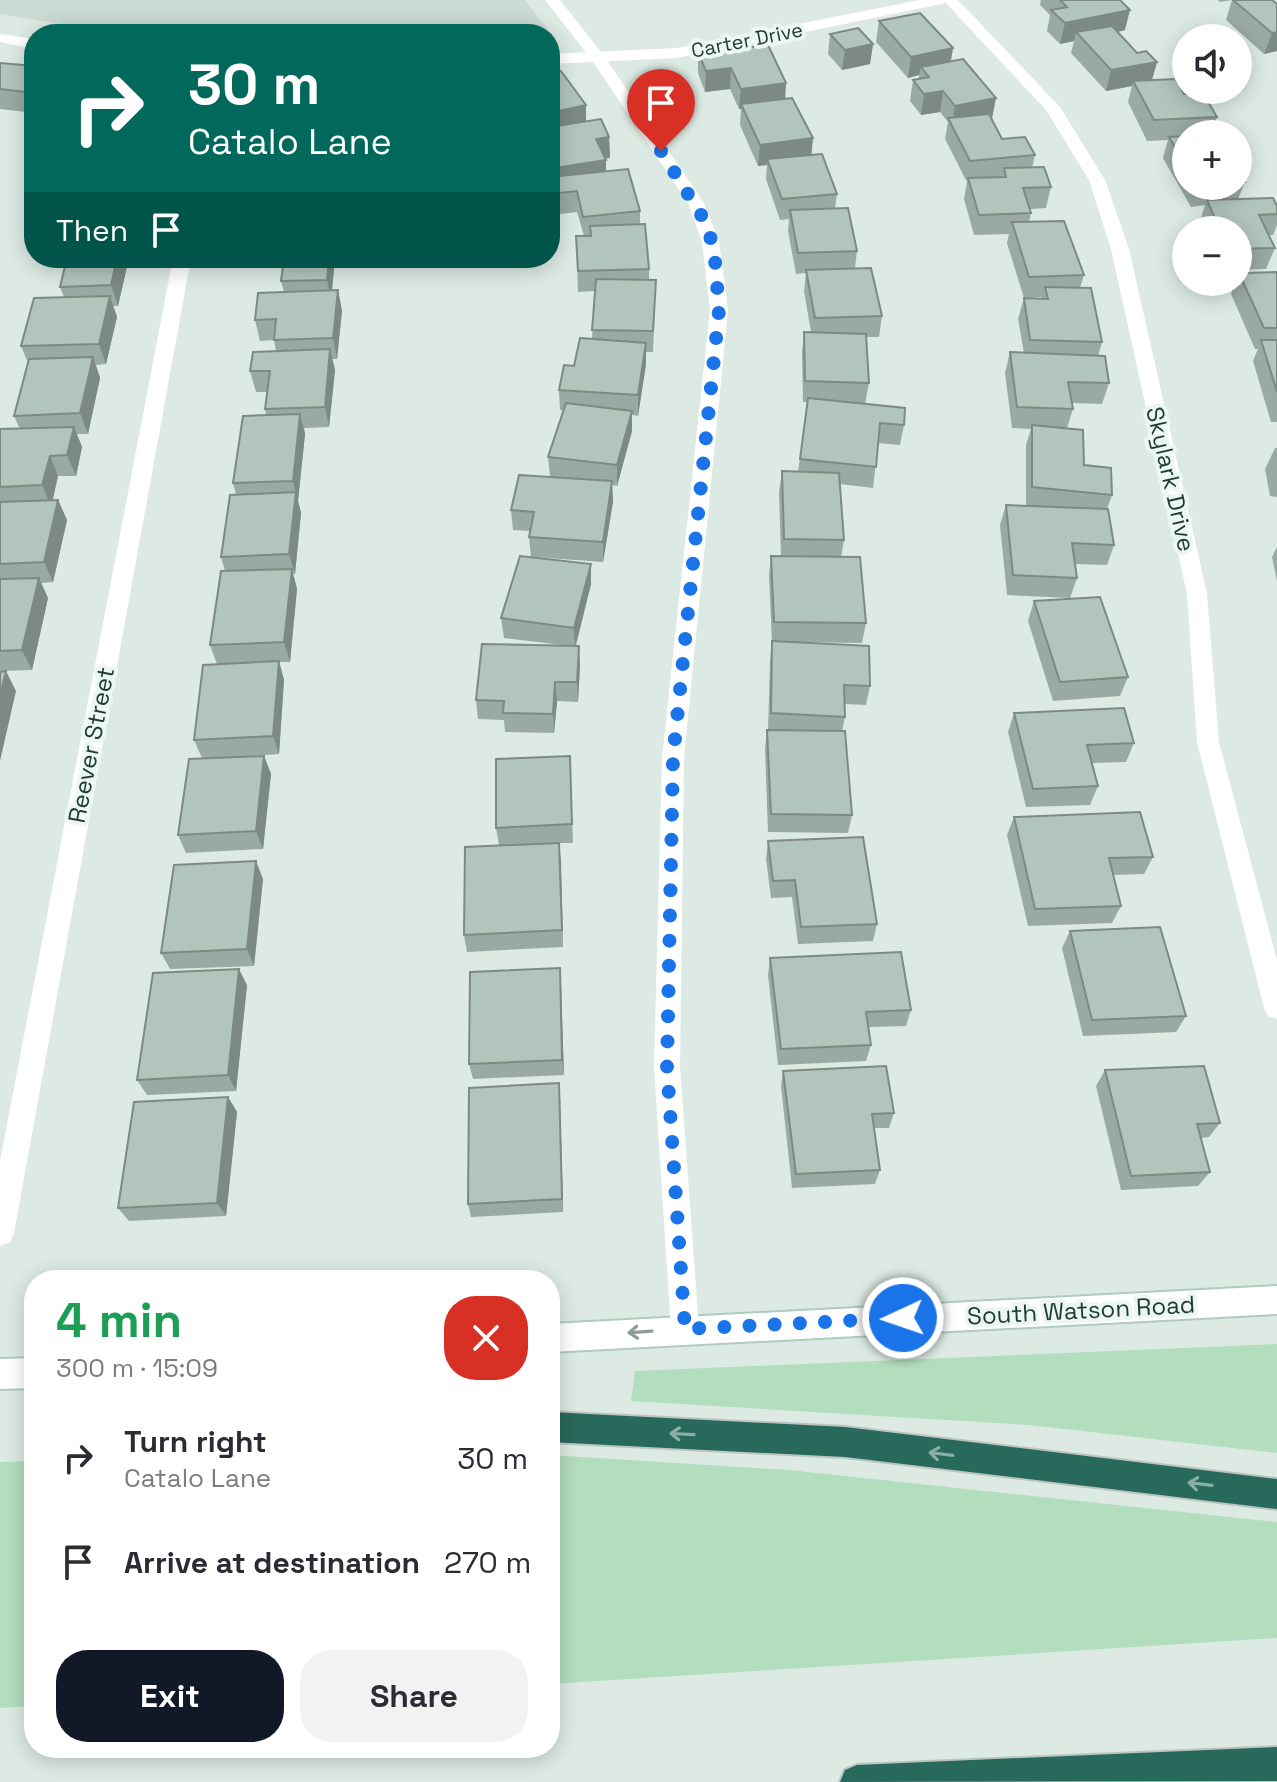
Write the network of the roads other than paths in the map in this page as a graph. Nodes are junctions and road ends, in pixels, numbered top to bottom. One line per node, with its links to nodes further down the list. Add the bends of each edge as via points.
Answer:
1 (552, 0): 6 (street)
2 (942, 0): 6 (street, Carter Drive, via 677,53)
3 (950, 0): 9 (street, Skylark Drive, via 1052,107 1097,180 1120,249 1197,594 1208,742)
4 (0, 38): 5 (street)
5 (24, 42)
6 (597, 56): 7 (street, Carter Drive); 12 (street, via 708,226 719,310 673,758 667,1067)
7 (560, 58)
8 (180, 268): 10 (street, Reever Street)
9 (1277, 1008)
10 (0, 1233)
11 (1277, 1300): 12 (street, South Watson Road)
12 (685, 1329): 13 (street, South Watson Road, one-way to 13)
13 (560, 1337)
14 (24, 1373): 15 (street)
15 (0, 1374)
16 (560, 1428): 17 (highway, one-way to 16, via 845,1442)
17 (1277, 1494)
18 (1277, 1764): 19 (highway)
19 (857, 1782)

